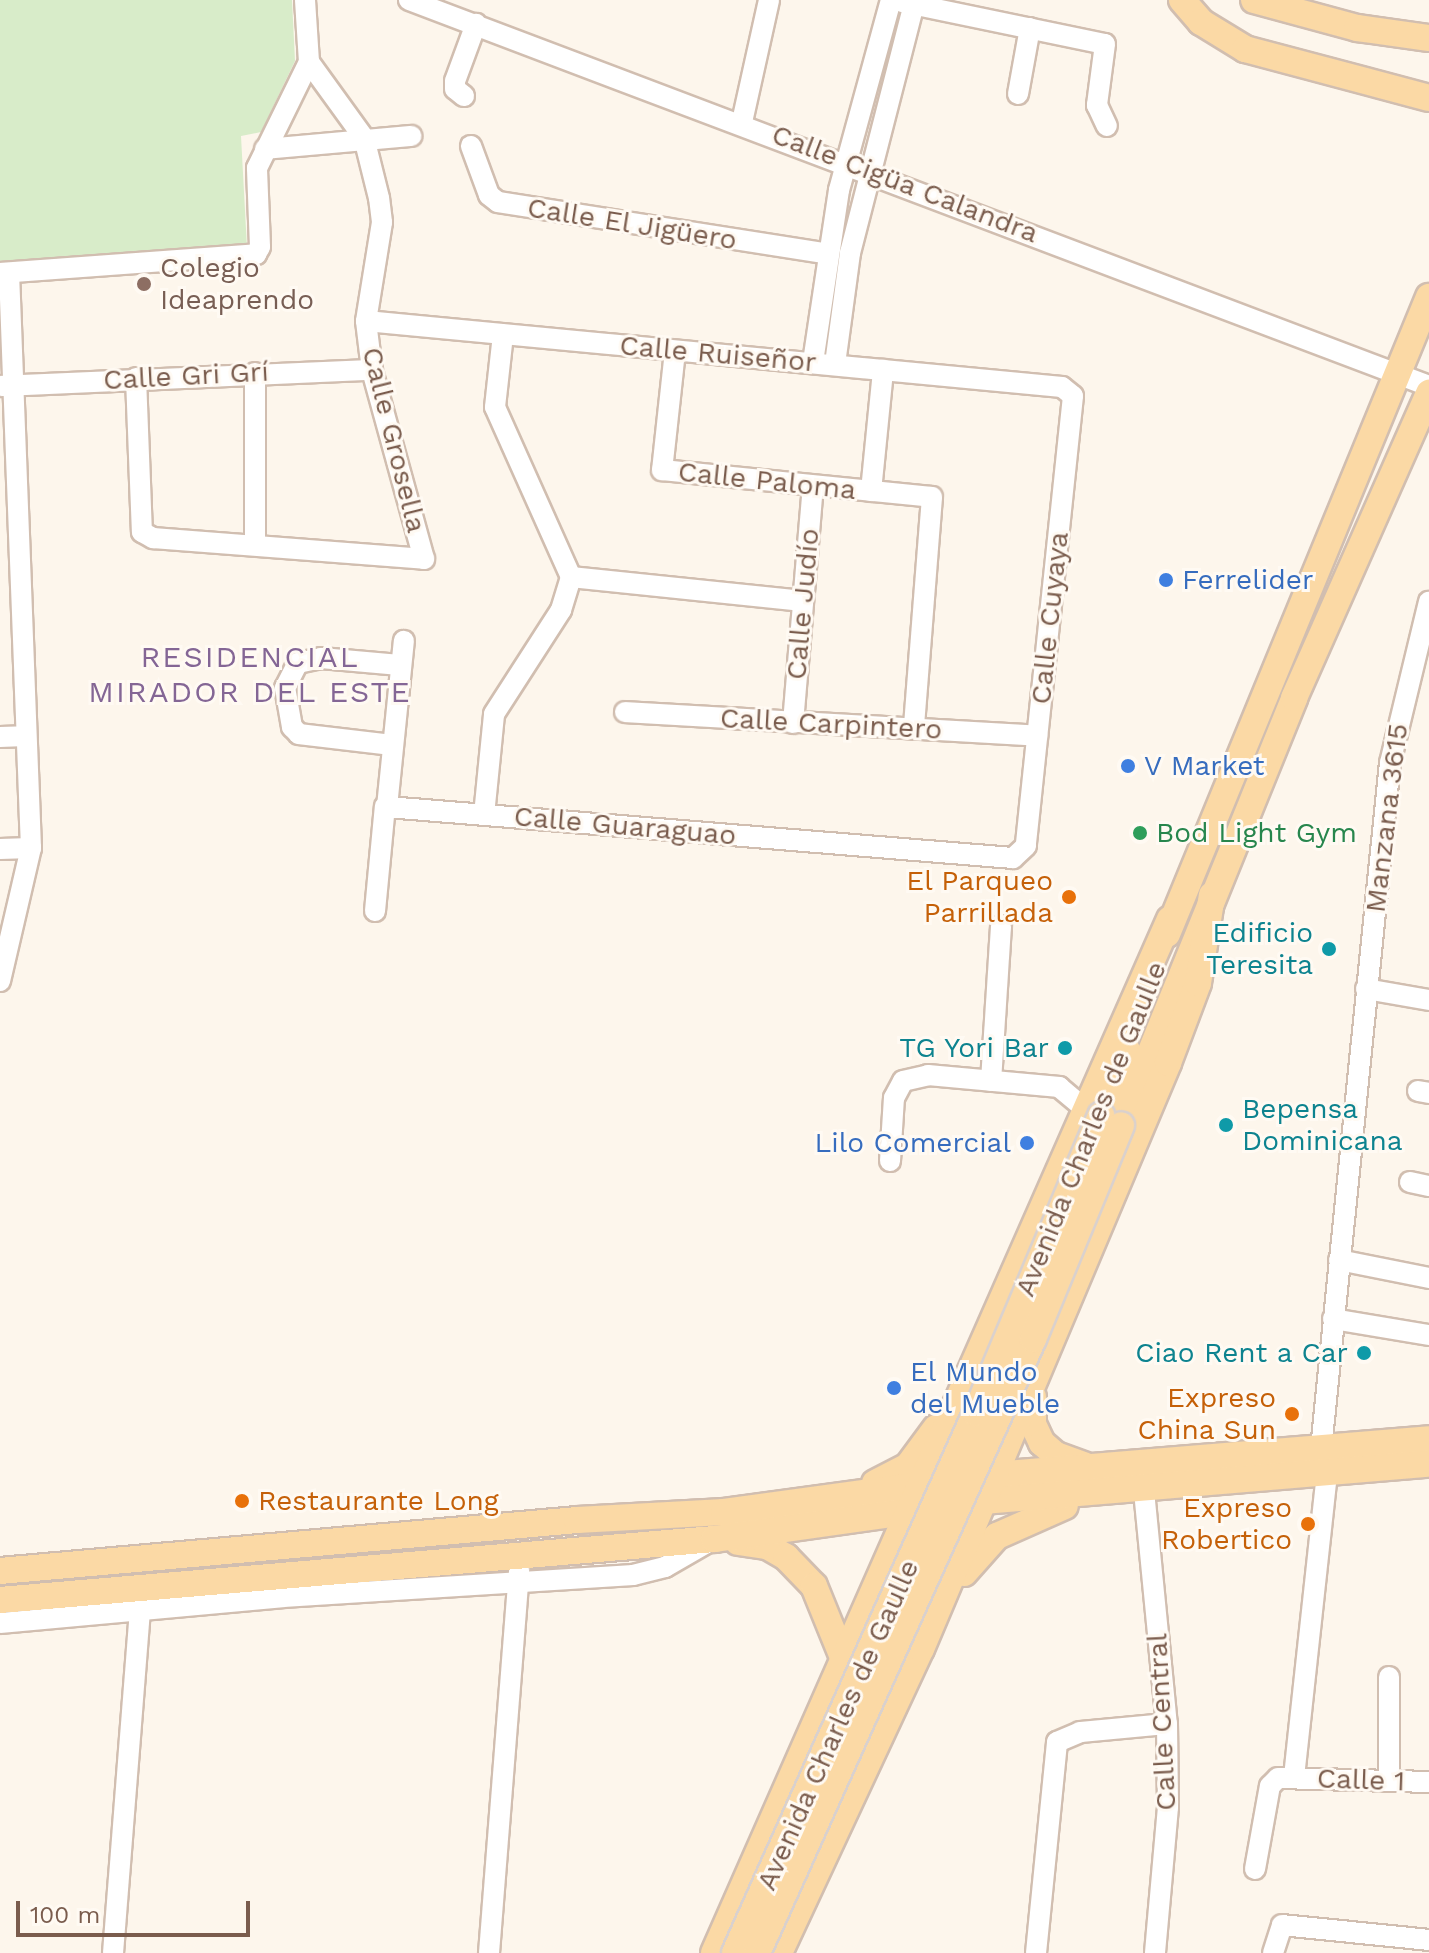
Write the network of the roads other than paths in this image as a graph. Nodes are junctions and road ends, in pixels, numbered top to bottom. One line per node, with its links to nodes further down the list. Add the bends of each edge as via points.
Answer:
1 (305, 0): 12 (street)
2 (409, 0): 8 (street, Calle Cigüa Calandra)
3 (769, 0): 16 (street)
4 (892, 0): 7 (street); 22 (street)
5 (1182, 0): 15 (main road, via 1201,22 1245,49)
6 (1254, 0): 11 (main road, via 1357,28)
7 (914, 2): 10 (street); 23 (street)
8 (440, 5): 9 (street, Calle Cigüa Calandra)
9 (476, 24): 14 (street, via 455,81 455,89); 16 (street, Calle Cigüa Calandra)
10 (1030, 28): 13 (street); 17 (street, via 1105,44 1097,105)
11 (1429, 38)
12 (309, 62): 19 (street, Calle Grosella); 21 (street)
13 (1018, 94)
14 (464, 96)
15 (1429, 98)
16 (742, 122): 22 (street, Calle Cigüa Calandra)
17 (1107, 126)
18 (411, 136): 19 (street)
19 (364, 138): 21 (street); 27 (street, Calle Grosella, via 382,222)
20 (471, 146): 24 (street, Calle El Jigüero, via 489,195 498,202)
21 (265, 149): 25 (street, via 257,168 260,247 250,257)
22 (849, 164): 23 (street, Calle Cigüa Calandra); 24 (street)
23 (869, 171): 31 (street, via 850,253); 35 (street, Calle Cigüa Calandra)
24 (829, 254): 30 (street)
25 (4, 273): 37 (street)
26 (1429, 297): 35 (main road, Avenida Charles de Gaulle)
27 (366, 321): 28 (street, Calle Ruiseñor); 32 (street, Calle Grosella)
28 (503, 334): 29 (street, Calle Ruiseñor); 45 (street, via 495,407)
29 (675, 351): 30 (street, Calle Ruiseñor); 41 (street, Calle Paloma, via 662,470)
30 (813, 362): 31 (street, Calle Ruiseñor)
31 (835, 364): 33 (street, Calle Ruiseñor)
32 (372, 370): 34 (street, Calle Gri Grí); 44 (street, Calle Grosella, via 424,559)
33 (883, 370): 39 (street, Calle Ruiseñor); 42 (street, Calle Paloma)
34 (255, 373): 36 (street, Calle Gri Grí); 44 (street)
35 (1399, 373): 38 (street, Calle Cigüa Calandra); 71 (main road, Avenida Charles de Gaulle, via 1170,919 1158,973)
36 (136, 378): 37 (street, Calle Gri Grí); 44 (street, Calle Grosella, via 142,532 153,538)
37 (7, 386): 43 (street)
38 (1429, 386)
39 (1069, 391): 56 (street, Calle Cuyaya, via 1073,396)
40 (1429, 393): 64 (main road, Avenida Charles de Gaulle)
41 (813, 486): 42 (street, Calle Paloma); 46 (street, Calle Judío)
42 (871, 491): 54 (street, Calle Paloma, via 932,497)
43 (8, 503): 48 (street)
44 (255, 542)
45 (571, 577): 46 (street); 60 (street, via 561,610 494,714)
46 (803, 601): 53 (street, Calle Judío)
47 (1429, 602): 49 (street, Manzana 3615)
48 (9, 620): 55 (street)
49 (1424, 625): 68 (street, Manzana 3615, via 1390,763)
50 (404, 641): 51 (street)
51 (400, 665): 58 (street); 58 (street, via 321,658 298,663 285,688 292,727 299,734)
52 (625, 712): 53 (street, Calle Carpintero)
53 (793, 723): 54 (street, Calle Carpintero)
54 (914, 728): 56 (street, Calle Carpintero)
55 (25, 736): 57 (street); 62 (street)
56 (1037, 736): 61 (street, Calle Cuyaya)
57 (0, 737)
58 (392, 745): 59 (street)
59 (385, 806): 60 (street, Calle Guaraguao); 65 (street)
60 (484, 815): 61 (street, Calle Guaraguao, via 1013,858)
61 (1026, 846)
62 (31, 848): 63 (street); 67 (street)
63 (0, 849)
64 (1212, 895): 71 (main road, Avenida Charles de Gaulle); 78 (main road, via 1198,983)
65 (375, 911)
66 (1001, 926): 70 (street)
67 (1, 971)
68 (1366, 989): 69 (street); 73 (street, Manzana 3615)
69 (1429, 1000)
70 (991, 1081): 71 (street, via 1059,1087); 72 (street, via 928,1075 903,1081 894,1098)
71 (1102, 1115): 77 (main road); 109 (main road, Avenida Charles de Gaulle, bridge); 110 (main road, Avenida Charles de Gaulle, bridge, via 1033,1339)
72 (890, 1161)
73 (1339, 1260): 74 (street); 75 (street, Manzana 3615)
74 (1429, 1278)
75 (1333, 1319): 76 (street); 80 (street, Manzana 3615)
76 (1429, 1335)
77 (977, 1365): 84 (main road); 88 (main road, via 908,1466 884,1480)
78 (1038, 1378): 82 (main road, via 1032,1412 1042,1443 1065,1459); 83 (main road)
79 (1429, 1439): 80 (main road)
80 (1324, 1461): 81 (main road); 82 (main road); 85 (main road); 101 (street, Manzana 3615)
81 (1429, 1464)
82 (1107, 1468): 83 (main road)
83 (995, 1475): 84 (main road); 87 (main road)
84 (926, 1483): 88 (main road); 89 (main road)
85 (1144, 1491): 86 (main road); 100 (street, Calle Central)
86 (1112, 1494): 87 (main road); 97 (main road, via 1036,1515 980,1550)
87 (984, 1501): 89 (main road); 97 (main road)
88 (809, 1503): 92 (main road)
89 (913, 1509): 90 (main road); 98 (main road)
90 (714, 1539): 91 (main road); 93 (street, via 651,1572); 98 (main road, via 767,1546 786,1557 814,1586)
91 (521, 1553): 93 (street); 94 (main road)
92 (0, 1571)
93 (518, 1583): 94 (street); 107 (street)
94 (141, 1597): 95 (main road); 96 (street); 106 (street)
95 (0, 1600)
96 (0, 1623)
97 (921, 1649): 111 (main road)
98 (844, 1660): 108 (main road)
99 (1389, 1677): 102 (street)
100 (1167, 1724): 112 (street, via 1080,1732 1057,1742); 113 (street, Calle Central, via 1168,1807)
101 (1294, 1777): 102 (street, Calle 1); 104 (street, via 1278,1778 1270,1786)
102 (1389, 1781): 103 (street, Calle 1)
103 (1429, 1782)
104 (1255, 1869)
105 (1429, 1940): 114 (street, via 1282,1925)
106 (113, 1953)
107 (489, 1953)
108 (714, 1953)
109 (735, 1953)
110 (757, 1953)
111 (779, 1953)
112 (1036, 1953)
113 (1155, 1953)
114 (1273, 1953)

